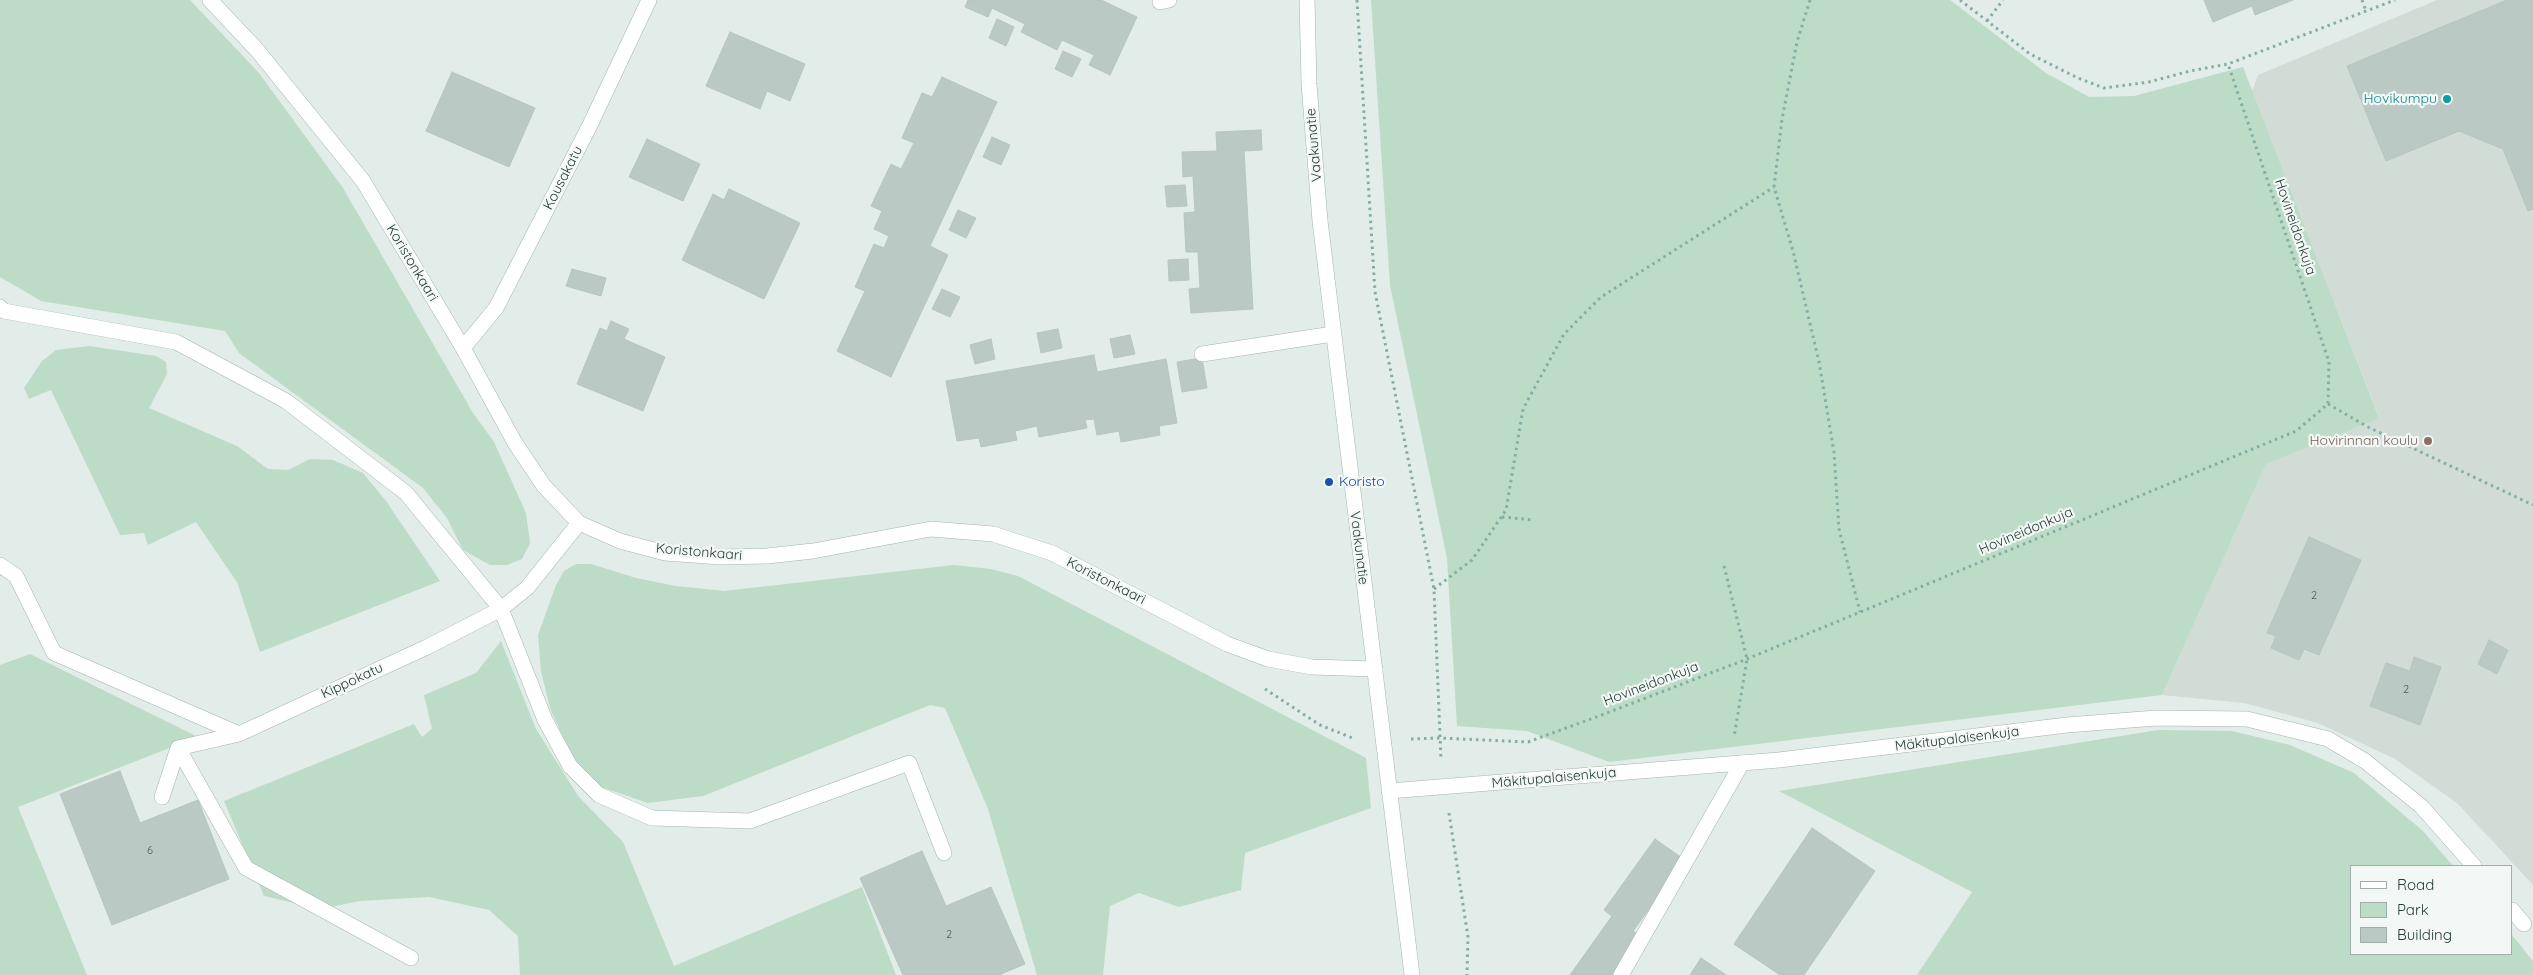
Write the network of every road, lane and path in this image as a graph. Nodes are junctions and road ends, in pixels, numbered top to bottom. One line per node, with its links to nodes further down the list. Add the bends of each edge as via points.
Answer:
1 (210, 0): 16 (street, Koristonkaari, via 257,50 363,181)
2 (649, 0): 16 (street, Kousakatu, via 590,125 496,308)
3 (1307, 0): 15 (street, Vaakunatie, via 1309,94)
4 (1357, 0): 25 (path, via 1375,292)
5 (1810, 0): 13 (path, via 1797,42 1782,119)
6 (1960, 0): 11 (path)
7 (2003, 0): 11 (path)
8 (2362, 0): 10 (path)
9 (2395, 0): 10 (path)
10 (2366, 11): 12 (path)
11 (1987, 21): 12 (path, via 2030,54 2104,88 2149,82)
12 (2228, 64): 18 (path, Hovineidonkuja, via 2329,362)
13 (1774, 187): 20 (path, via 1601,297 1564,334 1522,409 1506,510); 27 (path, via 1819,362 1834,452 1839,530)
14 (0, 307): 26 (street, via 4,311 176,342 286,401 406,493)
15 (1333, 334): 17 (street); 29 (street, Vaakunatie)
16 (463, 348): 22 (street, Koristonkaari, via 515,443 544,486)
17 (1202, 354)
18 (2328, 404): 19 (path, via 2368,427); 27 (path, Hovineidonkuja, via 2296,431)
19 (2533, 505)
20 (1501, 517): 21 (path); 25 (path, via 1472,560)
21 (1534, 520)
22 (579, 523): 26 (street, Kippokatu, via 527,588); 29 (street, Koristonkaari, via 620,541 665,553 721,557 813,551 931,529 993,534 1052,553 1227,644 1268,659 1312,666)
23 (0, 565): 31 (street, via 16,576 54,653)
24 (1724, 566): 28 (path)
25 (1434, 589): 32 (path)
26 (501, 609): 31 (street, Kippokatu); 39 (street, via 545,720 570,766 598,796 652,818 750,821 909,763)
27 (1860, 612): 28 (path, Hovineidonkuja)
28 (1747, 659): 32 (path, Hovineidonkuja, via 1528,742); 35 (path)
29 (1375, 669): 33 (street, Vaakunatie)
30 (1259, 686): 33 (path, Hovineidonkuja, via 1320,725 1354,739)
31 (239, 734): 34 (street, Kippokatu)
32 (1438, 738): 33 (path, Hovineidonkuja); 36 (path)
33 (1383, 740): 37 (street, Vaakunatie)
34 (178, 748): 38 (street); 43 (street, via 246,868)
35 (1736, 764): 36 (street, Mäkitupalaisenkuja); 40 (street, Mäkitupalaisenkuja, via 2077,724 2156,718 2248,718 2328,739 2365,761 2421,806); 46 (street)
36 (1445, 786): 37 (street, Mäkitupalaisenkuja); 45 (path, via 1468,937)
37 (1389, 791): 44 (street, Vaakunatie)
38 (162, 797)
39 (944, 853)
40 (2473, 865)
41 (2513, 911): 42 (street)
42 (2524, 924)
43 (411, 958)
44 (1412, 975)
45 (1467, 975)
46 (1621, 975)

